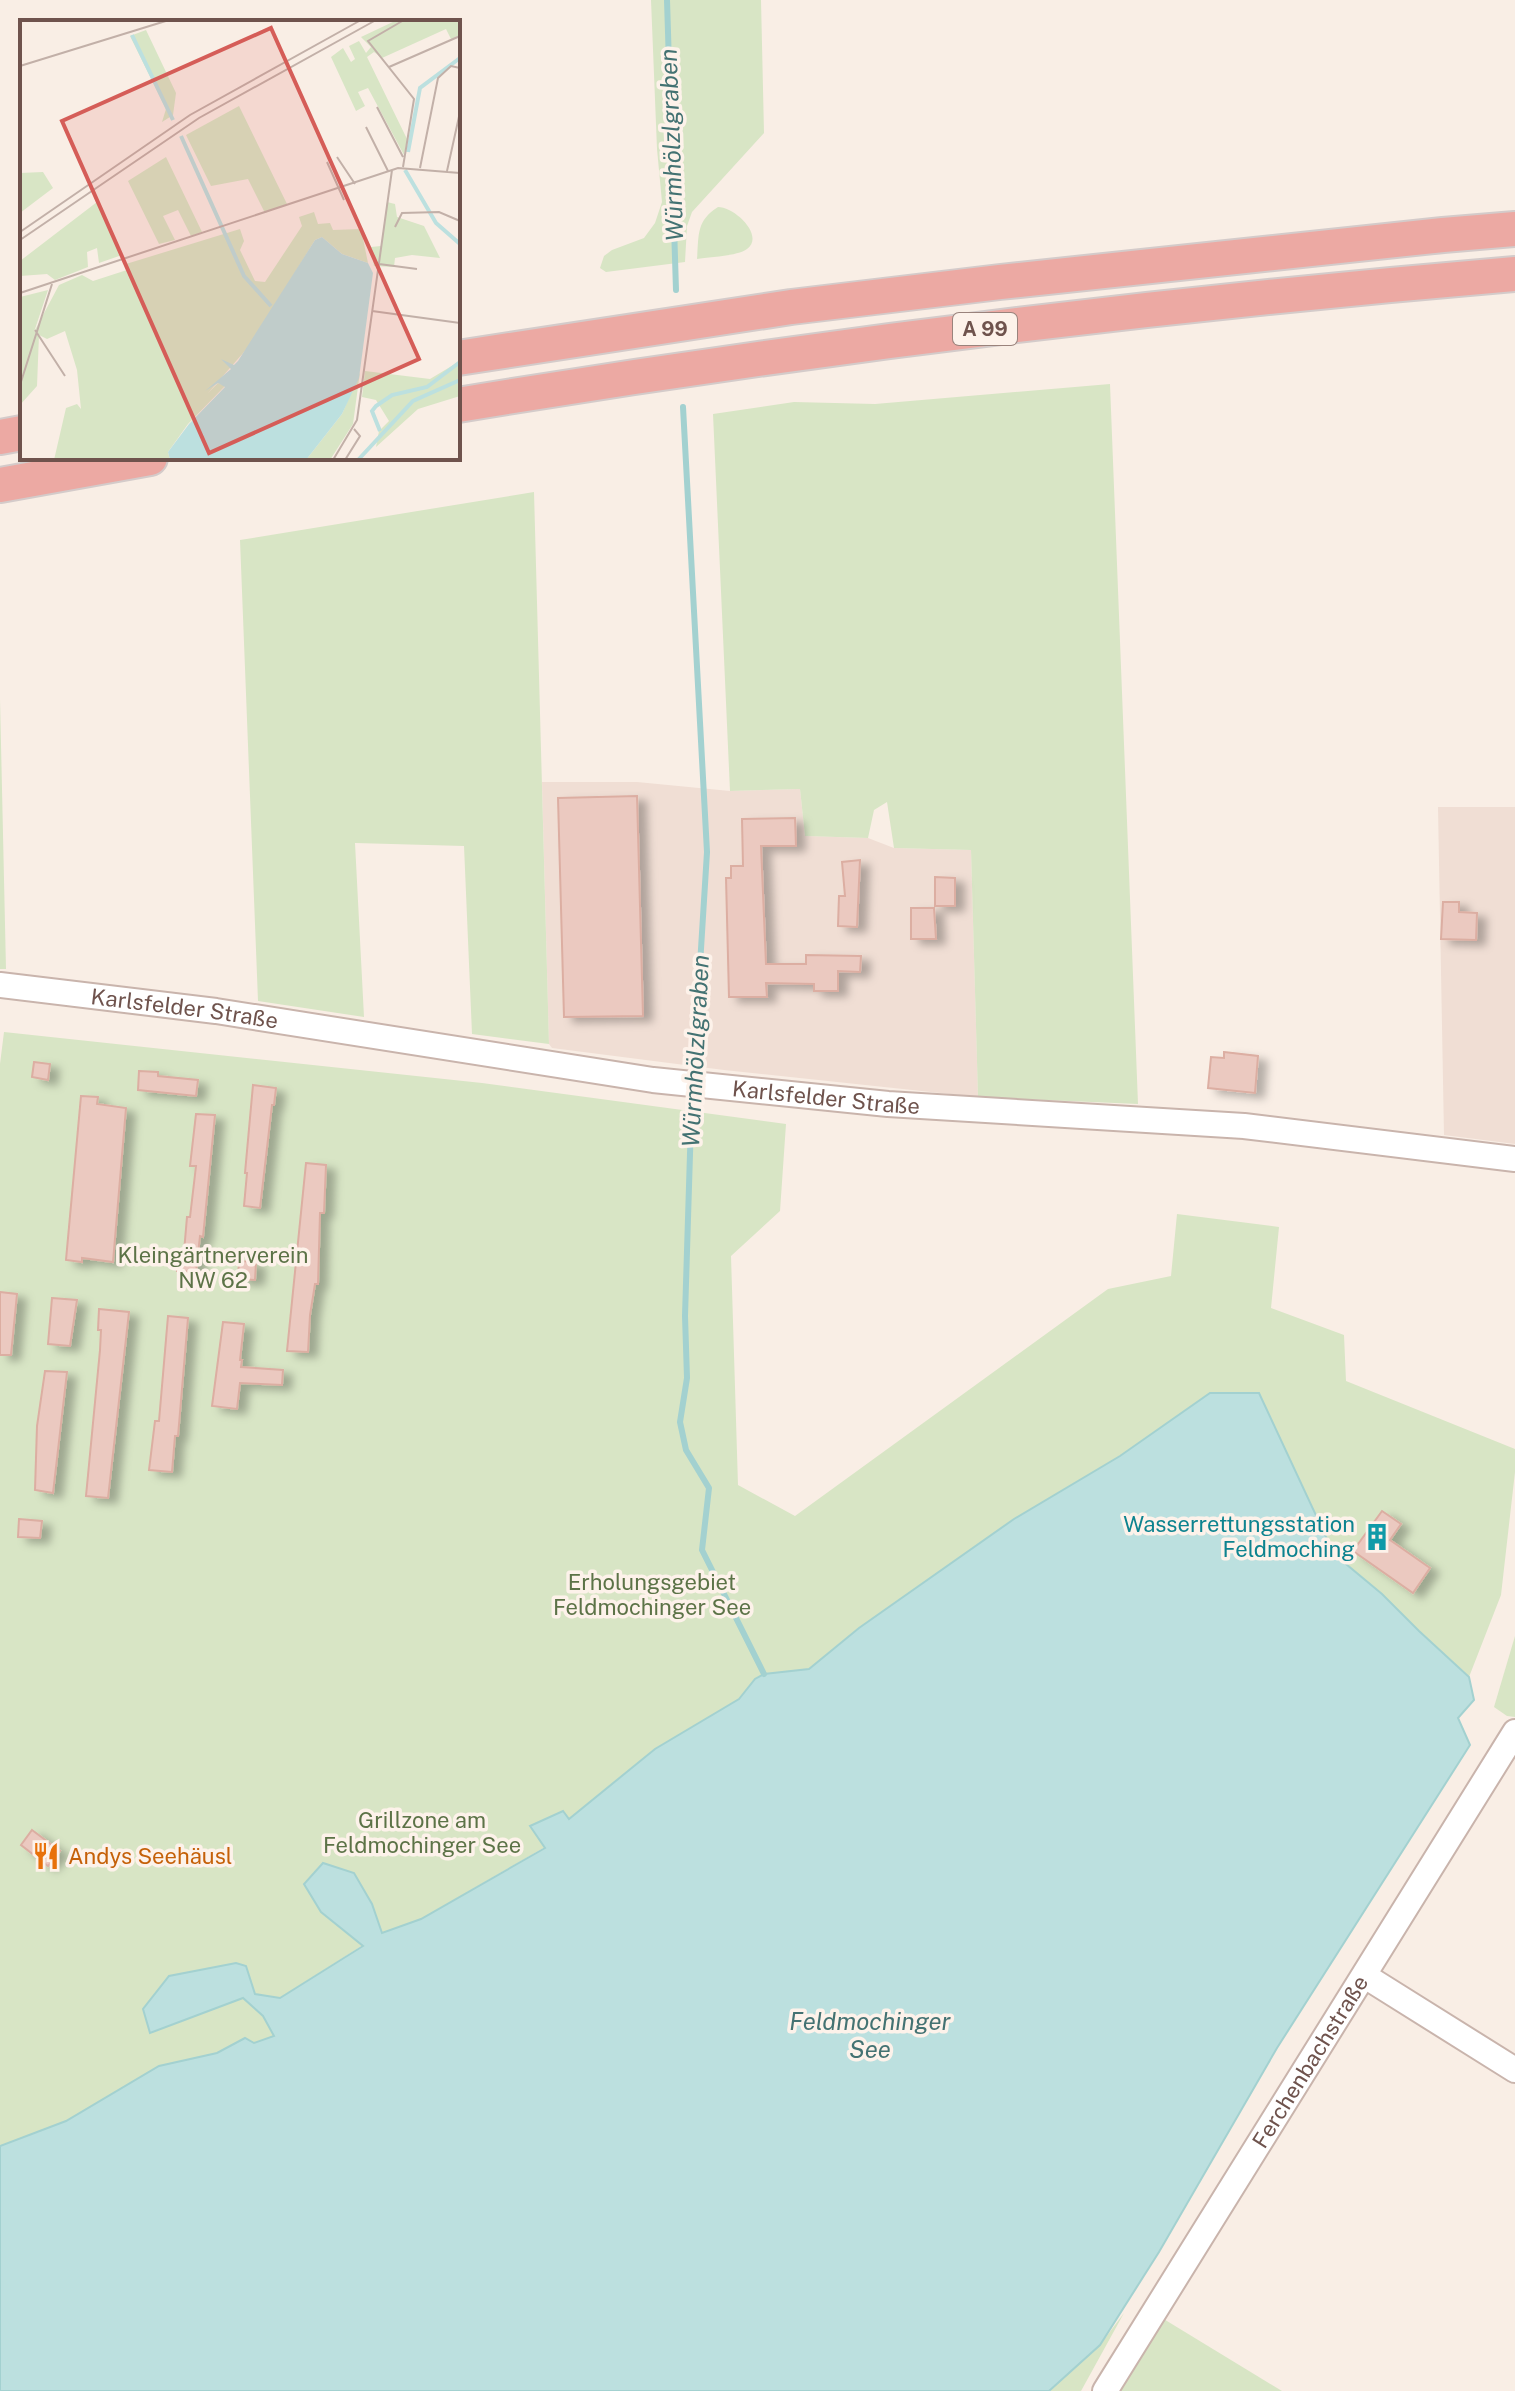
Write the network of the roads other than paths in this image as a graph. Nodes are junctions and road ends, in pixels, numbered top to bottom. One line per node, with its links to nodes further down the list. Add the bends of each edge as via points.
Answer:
1 (1515, 229): 3 (highway, A 99, via 791,307)
2 (1515, 274): 4 (highway, A 99, via 840,347)
3 (460, 358)
4 (460, 405)
5 (20, 433): 6 (highway)
6 (0, 437)
7 (139, 460): 8 (highway)
8 (0, 485)
9 (0, 985): 10 (street, Karlsfelder Straße, via 216,1011 713,1087 888,1104 1244,1126)
10 (1515, 1159)
11 (1515, 1732): 12 (street, Ferchenbachstraße)
12 (1365, 1976): 13 (street); 14 (street, Ferchenbachstraße)
13 (1515, 2070)
14 (1105, 2391)

